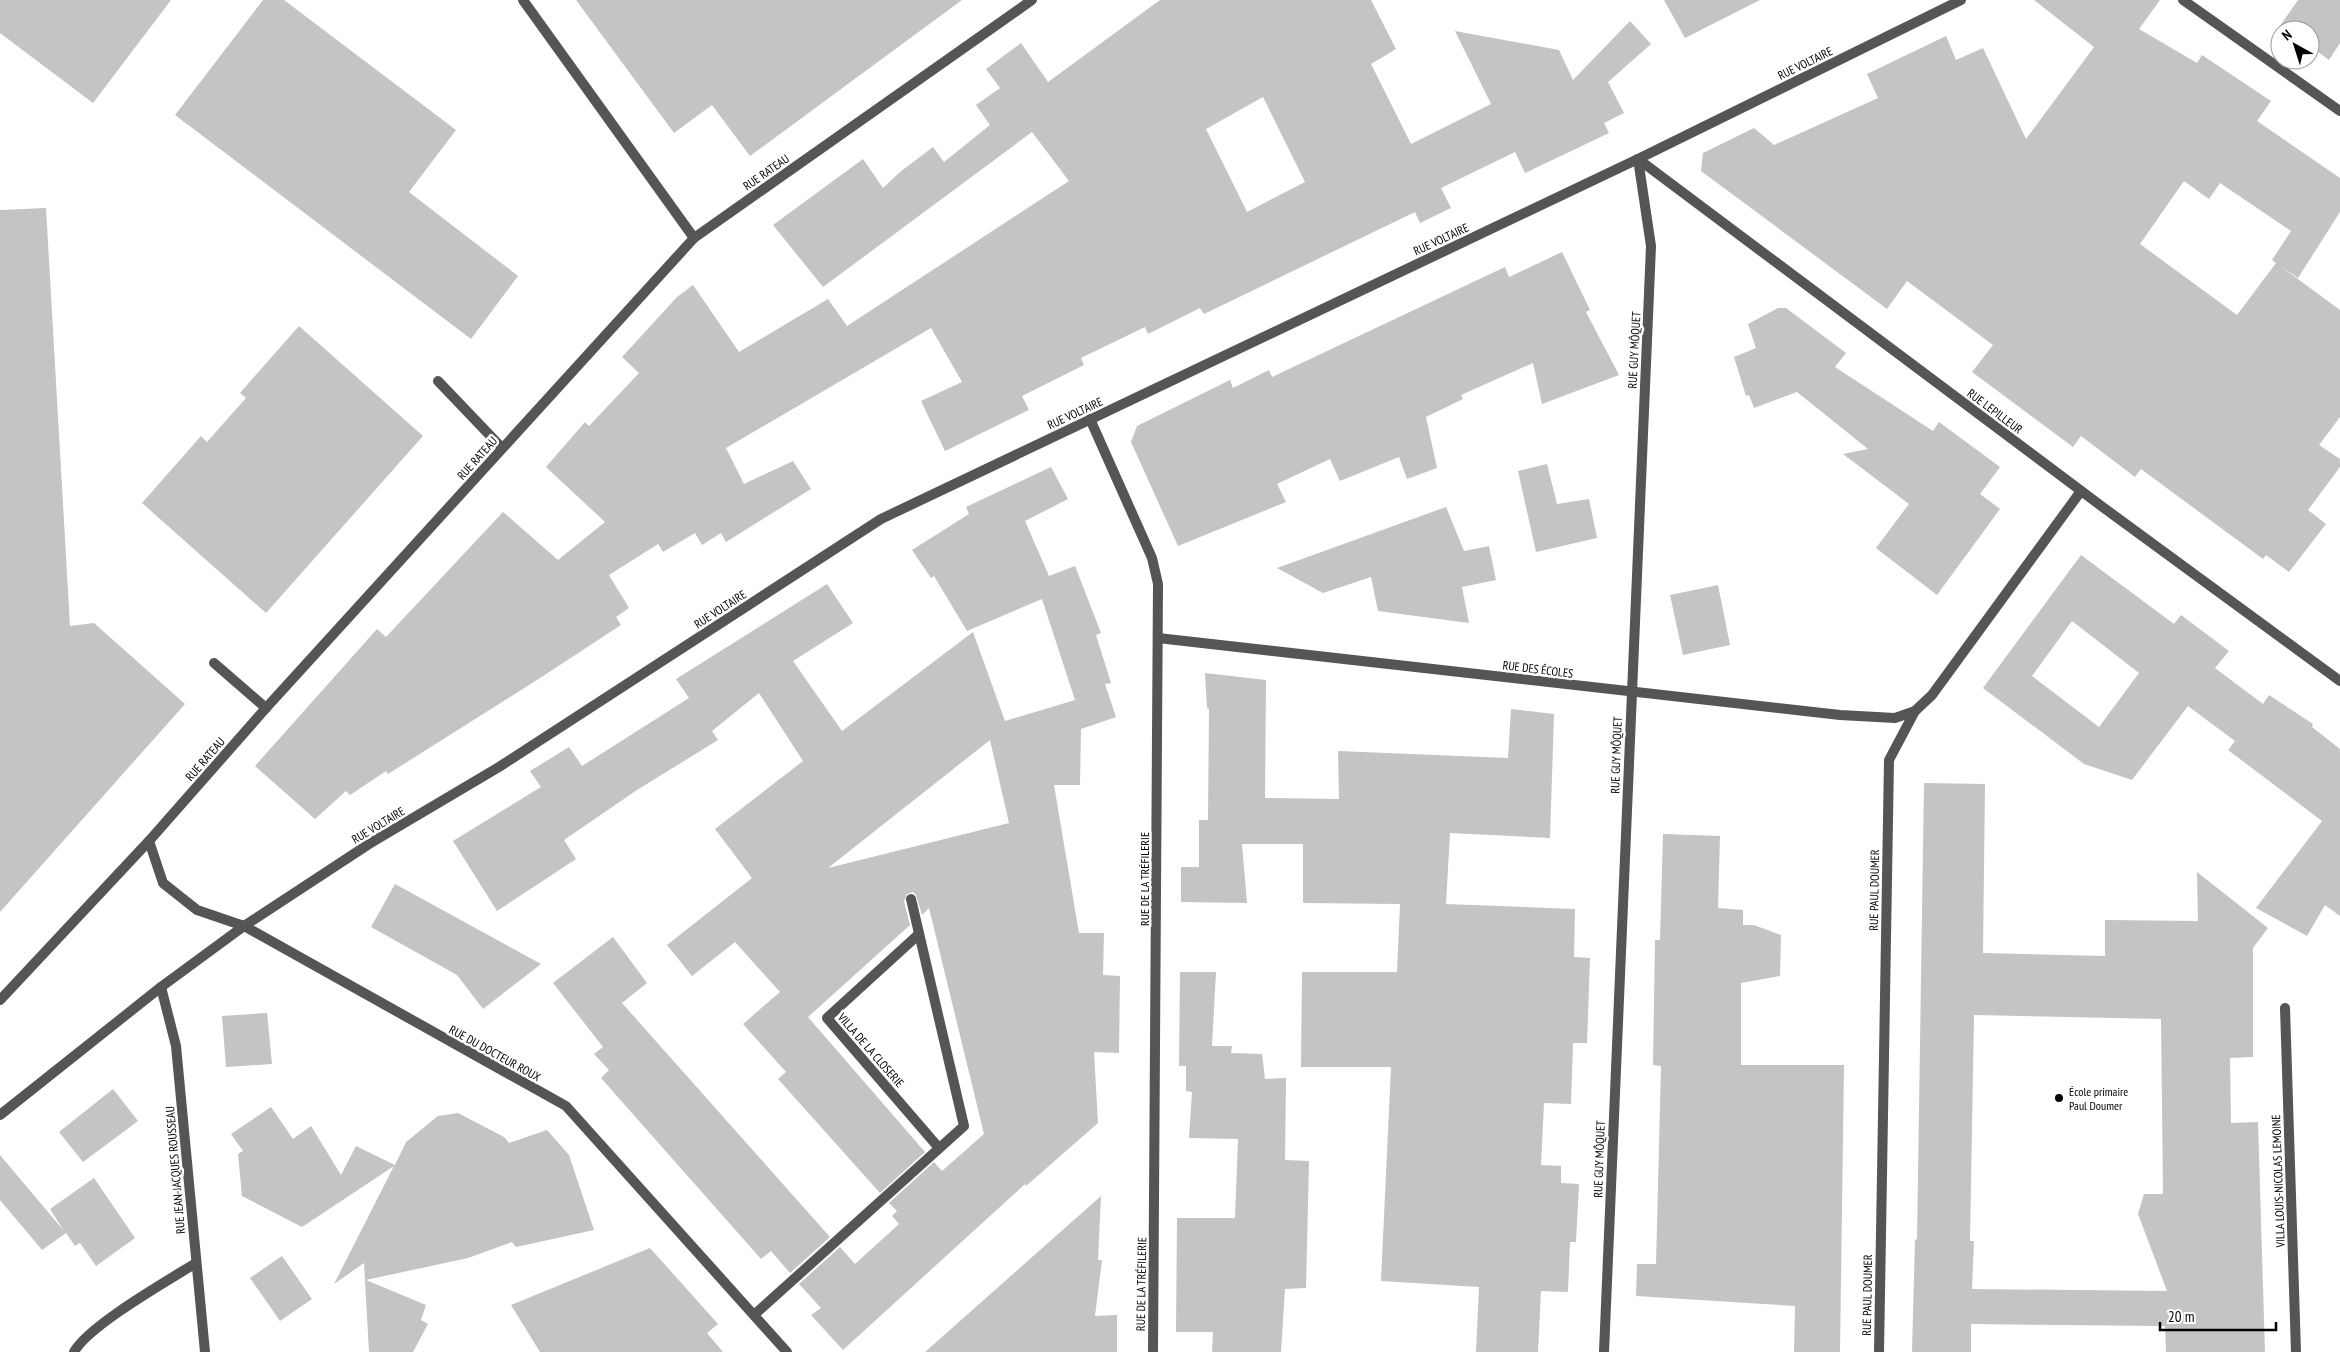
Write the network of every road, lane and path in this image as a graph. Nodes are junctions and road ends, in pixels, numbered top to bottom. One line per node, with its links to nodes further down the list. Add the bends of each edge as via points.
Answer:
1 (523, 0): 7 (street)
2 (1032, 0): 7 (street, RUE RATEAU)
3 (1961, 0): 6 (street, RUE VOLTAIRE)
4 (2183, 0): 5 (street)
5 (2340, 110)
6 (1638, 159): 9 (street, RUE VOLTAIRE); 11 (street, RUE LEPILLEUR); 15 (street, RUE GUY MÔQUET, via 1651,246)
7 (694, 238): 10 (street, RUE RATEAU)
8 (438, 381): 10 (street)
9 (1090, 419): 12 (street, RUE DE LA TRÉFILERIE, via 1152,558 1158,584); 20 (street, RUE VOLTAIRE, via 881,519 498,767 368,844)
10 (502, 448): 16 (street, RUE RATEAU)
11 (2080, 491): 14 (street, RUE LEPILLEUR); 17 (street, RUE PAUL DOUMER, via 1932,695)
12 (1158, 638): 15 (street, RUE DES ÉCOLES); 32 (street, RUE DE LA TRÉFILERIE)
13 (214, 663): 16 (street)
14 (2340, 681)
15 (1631, 692): 17 (street, RUE DES ÉCOLES, via 1869,718 1895,718); 33 (street, RUE GUY MÔQUET)
16 (266, 708): 18 (street, RUE RATEAU)
17 (1915, 712): 34 (street, RUE PAUL DOUMER, via 1889,760)
18 (150, 841): 20 (street, RUE DU DOCTEUR ROUX, via 163,883 197,910); 23 (street, RUE RATEAU)
19 (911, 898): 21 (street)
20 (244, 926): 22 (street, RUE VOLTAIRE); 28 (street, RUE DU DOCTEUR ROUX, via 566,1106)
21 (919, 934): 26 (street, via 964,1126); 26 (street, VILLA DE LA CLOSERIE, via 827,1018)
22 (161, 987): 25 (street, RUE VOLTAIRE); 27 (street, RUE JEAN-JACQUES ROUSSEAU, via 176,1046)
23 (0, 1000)
24 (2285, 1008): 35 (street, VILLA LOUIS-NICOLAS LEMOINE)
25 (0, 1115)
26 (939, 1148): 28 (street)
27 (196, 1263): 29 (street, via 95,1329); 30 (street, RUE JEAN-JACQUES ROUSSEAU)
28 (754, 1315): 31 (street, RUE DU DOCTEUR ROUX)
29 (74, 1352)
30 (205, 1352)
31 (786, 1352)
32 (1153, 1352)
33 (1604, 1352)
34 (1879, 1352)
35 (2296, 1352)

